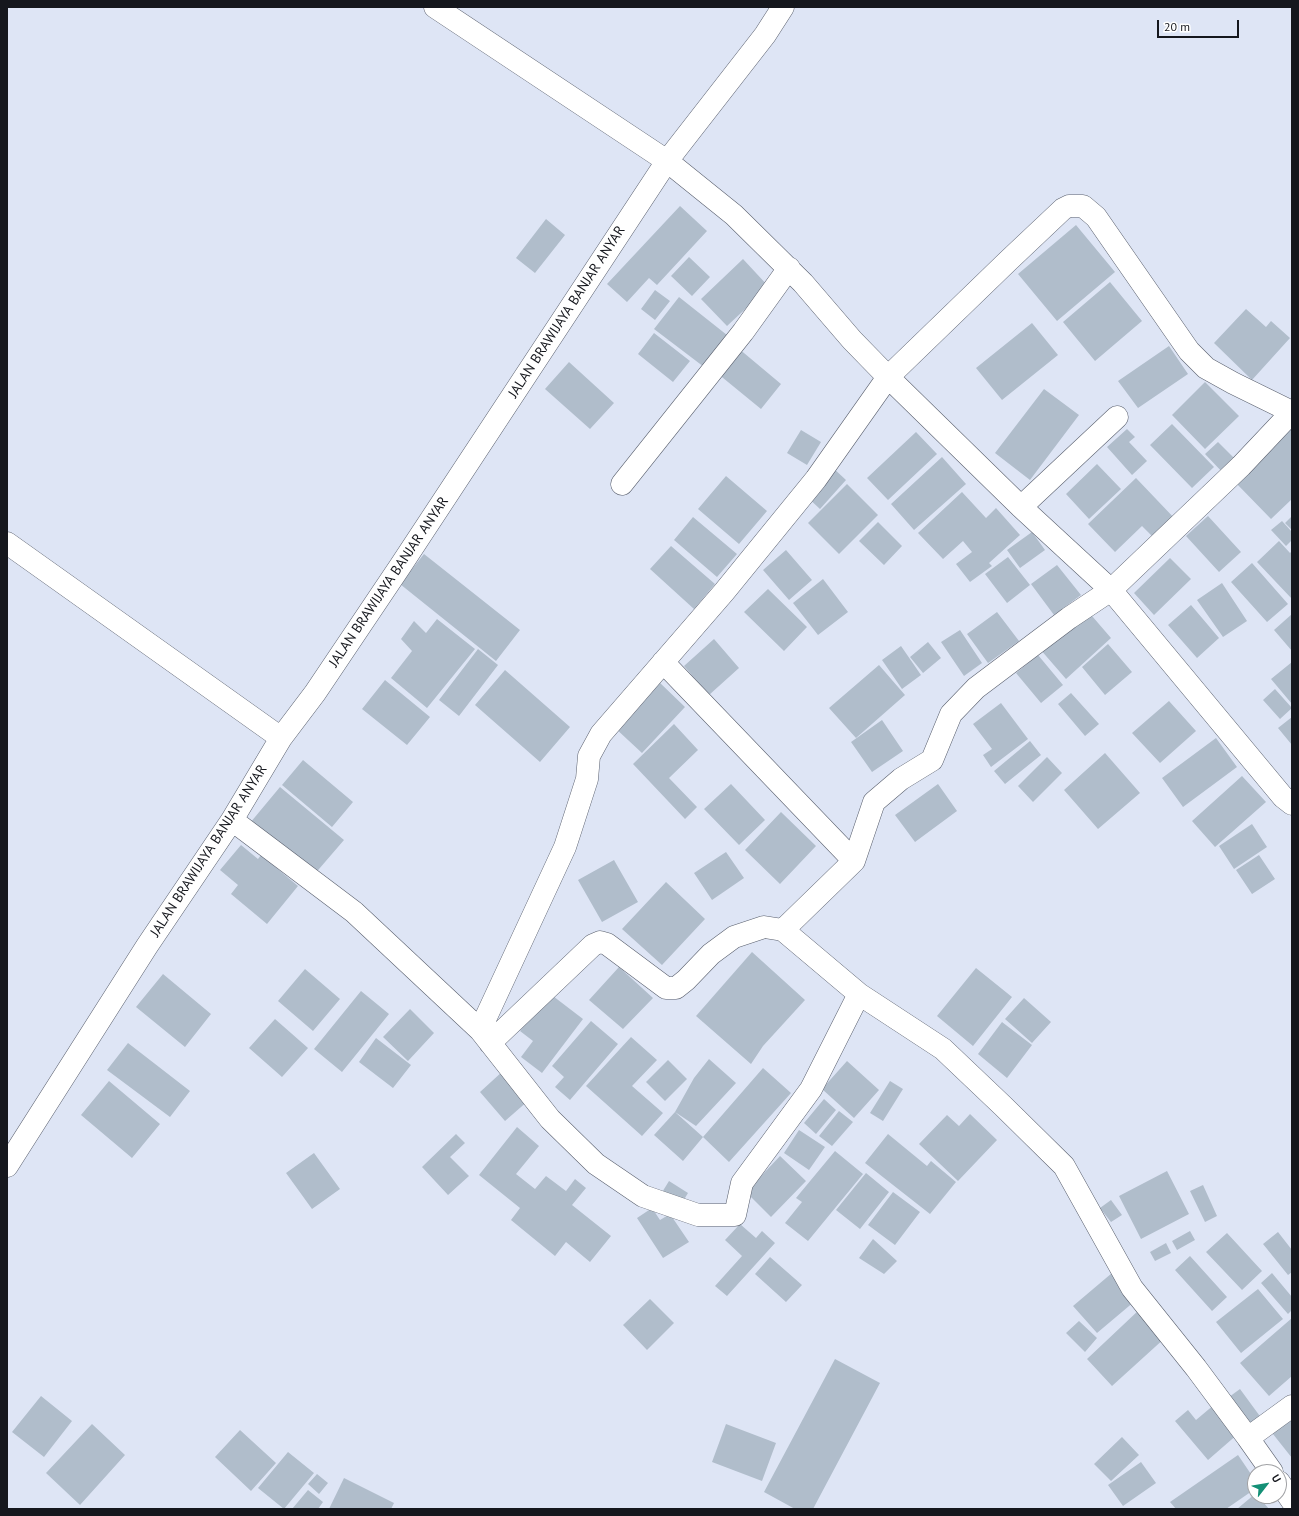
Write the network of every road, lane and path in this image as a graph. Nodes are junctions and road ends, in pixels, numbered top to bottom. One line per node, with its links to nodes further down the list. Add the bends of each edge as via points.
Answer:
1 (435, 7): 3 (street)
2 (783, 7): 3 (street, JALAN BRAWIJAYA BANJAR ANYAR, via 766,35)
3 (667, 161): 4 (street, via 734,215); 13 (street, JALAN BRAWIJAYA BANJAR ANYAR, via 401,565)
4 (789, 268): 5 (street); 8 (street, via 743,332)
5 (888, 377): 6 (street, via 1063,209 1076,205 1082,206 1096,217 1189,350 1206,368); 9 (street); 12 (street, via 816,479)
6 (1292, 412): 11 (street, via 1241,466)
7 (1117, 417): 9 (street)
8 (622, 484)
9 (1021, 507): 11 (street)
10 (7, 543): 13 (street)
11 (1111, 590): 14 (street, via 1283,797); 16 (street, via 1069,618 976,688 951,714 932,760 901,779 874,802)
12 (663, 662): 16 (street); 19 (street, via 601,734 590,756 587,779 565,847)
13 (281, 738): 15 (street, JALAN BRAWIJAYA BANJAR ANYAR)
14 (1292, 804)
15 (232, 820): 19 (street, via 354,912); 20 (street, JALAN BRAWIJAYA BANJAR ANYAR, via 147,946)
16 (854, 860): 17 (street)
17 (783, 930): 18 (street); 19 (street, via 764,927 734,937 711,954 676,988 666,988 607,944 600,942 593,945)
18 (859, 994): 19 (street, via 811,1089 742,1183 735,1215 698,1215 643,1196 626,1186 596,1164 550,1119); 22 (street, via 943,1049 1064,1166 1132,1288)
19 (485, 1037)
20 (7, 1166)
21 (1292, 1406): 22 (street)
22 (1248, 1438): 23 (street)
23 (1266, 1464)

